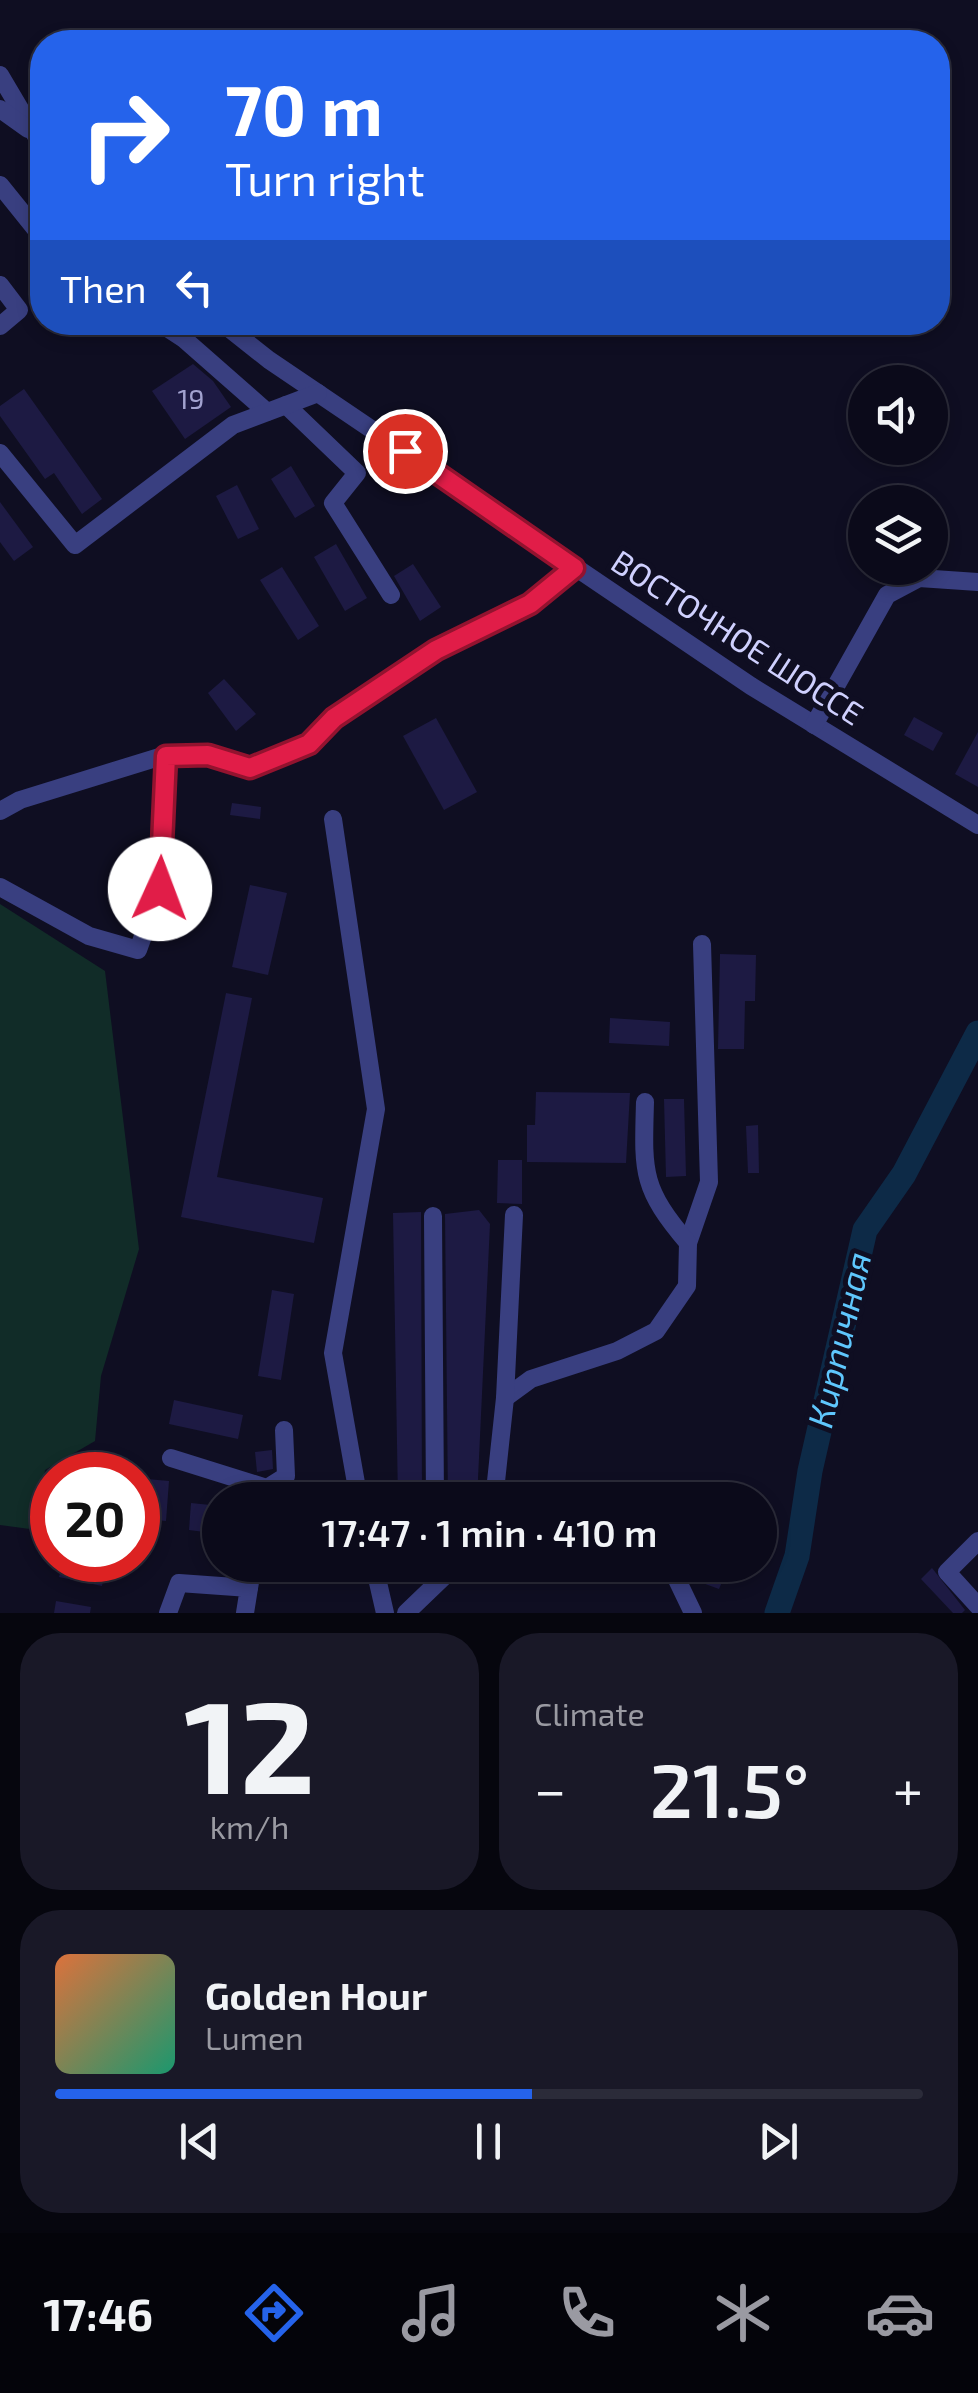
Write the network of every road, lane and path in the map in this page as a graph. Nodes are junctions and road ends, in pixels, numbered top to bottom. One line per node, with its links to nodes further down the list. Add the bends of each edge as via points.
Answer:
1 (0, 75): 3 (street)
2 (0, 109): 4 (street)
3 (30, 126)
4 (30, 133)
5 (0, 184): 6 (street)
6 (30, 223)
7 (0, 285): 8 (street, via 19,310)
8 (0, 326)
9 (179, 335): 13 (street)
10 (239, 335): 11 (street, ВОСТОЧНОЕ ШОССЕ)
11 (318, 392): 12 (street); 15 (street, ВОСТОЧНОЕ ШОССЕ)
12 (286, 405): 13 (street); 17 (street, via 357,473 333,503)
13 (267, 412): 14 (street, via 233,425 75,545)
14 (0, 453)
15 (574, 568): 18 (street, ВОСТОЧНОЕ ШОССЕ); 19 (street, via 530,604 436,650 334,718 309,744 250,768 208,755)
16 (978, 582): 18 (street, via 919,578 887,595)
17 (392, 596)
18 (814, 726): 22 (street, ВОСТОЧНОЕ ШОССЕ)
19 (166, 756): 20 (street); 23 (street, via 160,889 138,950 89,936)
20 (0, 812)
21 (333, 818): 34 (street, via 376,1109 332,1353)
22 (978, 825)
23 (0, 887)
24 (702, 944): 28 (street, via 708,1182)
25 (645, 1102): 28 (street, via 644,1160 656,1204)
26 (514, 1215): 29 (street)
27 (433, 1216): 35 (street)
28 (688, 1243): 29 (street, via 687,1286 656,1331 531,1379)
29 (505, 1398): 36 (street)
30 (284, 1430): 33 (street, via 286,1476)
31 (170, 1458): 32 (street)
32 (234, 1482)
33 (279, 1482)
34 (356, 1482)
35 (434, 1482)
36 (496, 1482)
37 (978, 1541): 44 (street, via 946,1572)
38 (250, 1582): 43 (street)
39 (378, 1582): 47 (street)
40 (438, 1582): 42 (street)
41 (678, 1582): 49 (street)
42 (435, 1585): 48 (street)
43 (249, 1588): 45 (street, via 172,1576); 46 (street)
44 (978, 1605): 50 (street)
45 (168, 1613)
46 (246, 1613)
47 (384, 1613)
48 (406, 1613)
49 (693, 1613)
50 (970, 1613)

